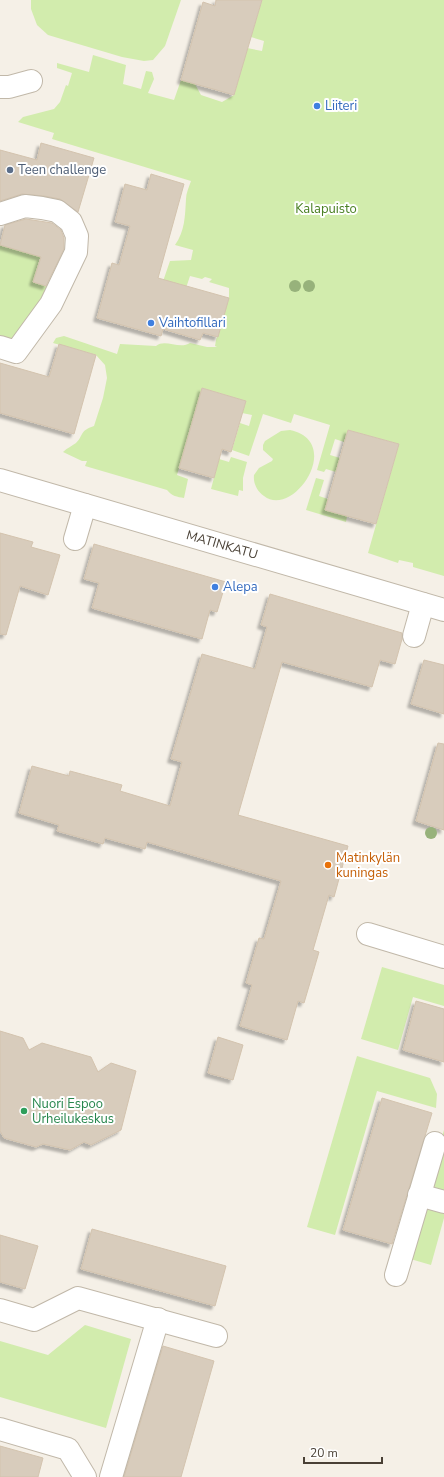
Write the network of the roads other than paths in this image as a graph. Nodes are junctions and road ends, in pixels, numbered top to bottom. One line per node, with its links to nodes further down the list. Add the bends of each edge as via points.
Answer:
1 (31, 81): 2 (street)
2 (0, 87)
3 (0, 214): 4 (street, via 25,206 57,211 71,222 77,236 76,252 51,304 16,352)
4 (0, 347)
5 (0, 480): 6 (street, MATINKATU)
6 (85, 505): 7 (street); 8 (street, MATINKATU)
7 (76, 539)
8 (424, 604): 9 (street, MATINKATU); 10 (street)
9 (444, 610)
10 (414, 636)
11 (368, 934): 12 (street)
12 (444, 957)
13 (435, 1143): 14 (street)
14 (419, 1195): 15 (street); 16 (street)
15 (444, 1202)
16 (396, 1275)
17 (0, 1310): 18 (street, via 34,1320 78,1298)
18 (158, 1319): 19 (street); 22 (street)
19 (216, 1336)
20 (0, 1429): 21 (street, via 68,1449)
21 (85, 1477)
22 (111, 1477)

